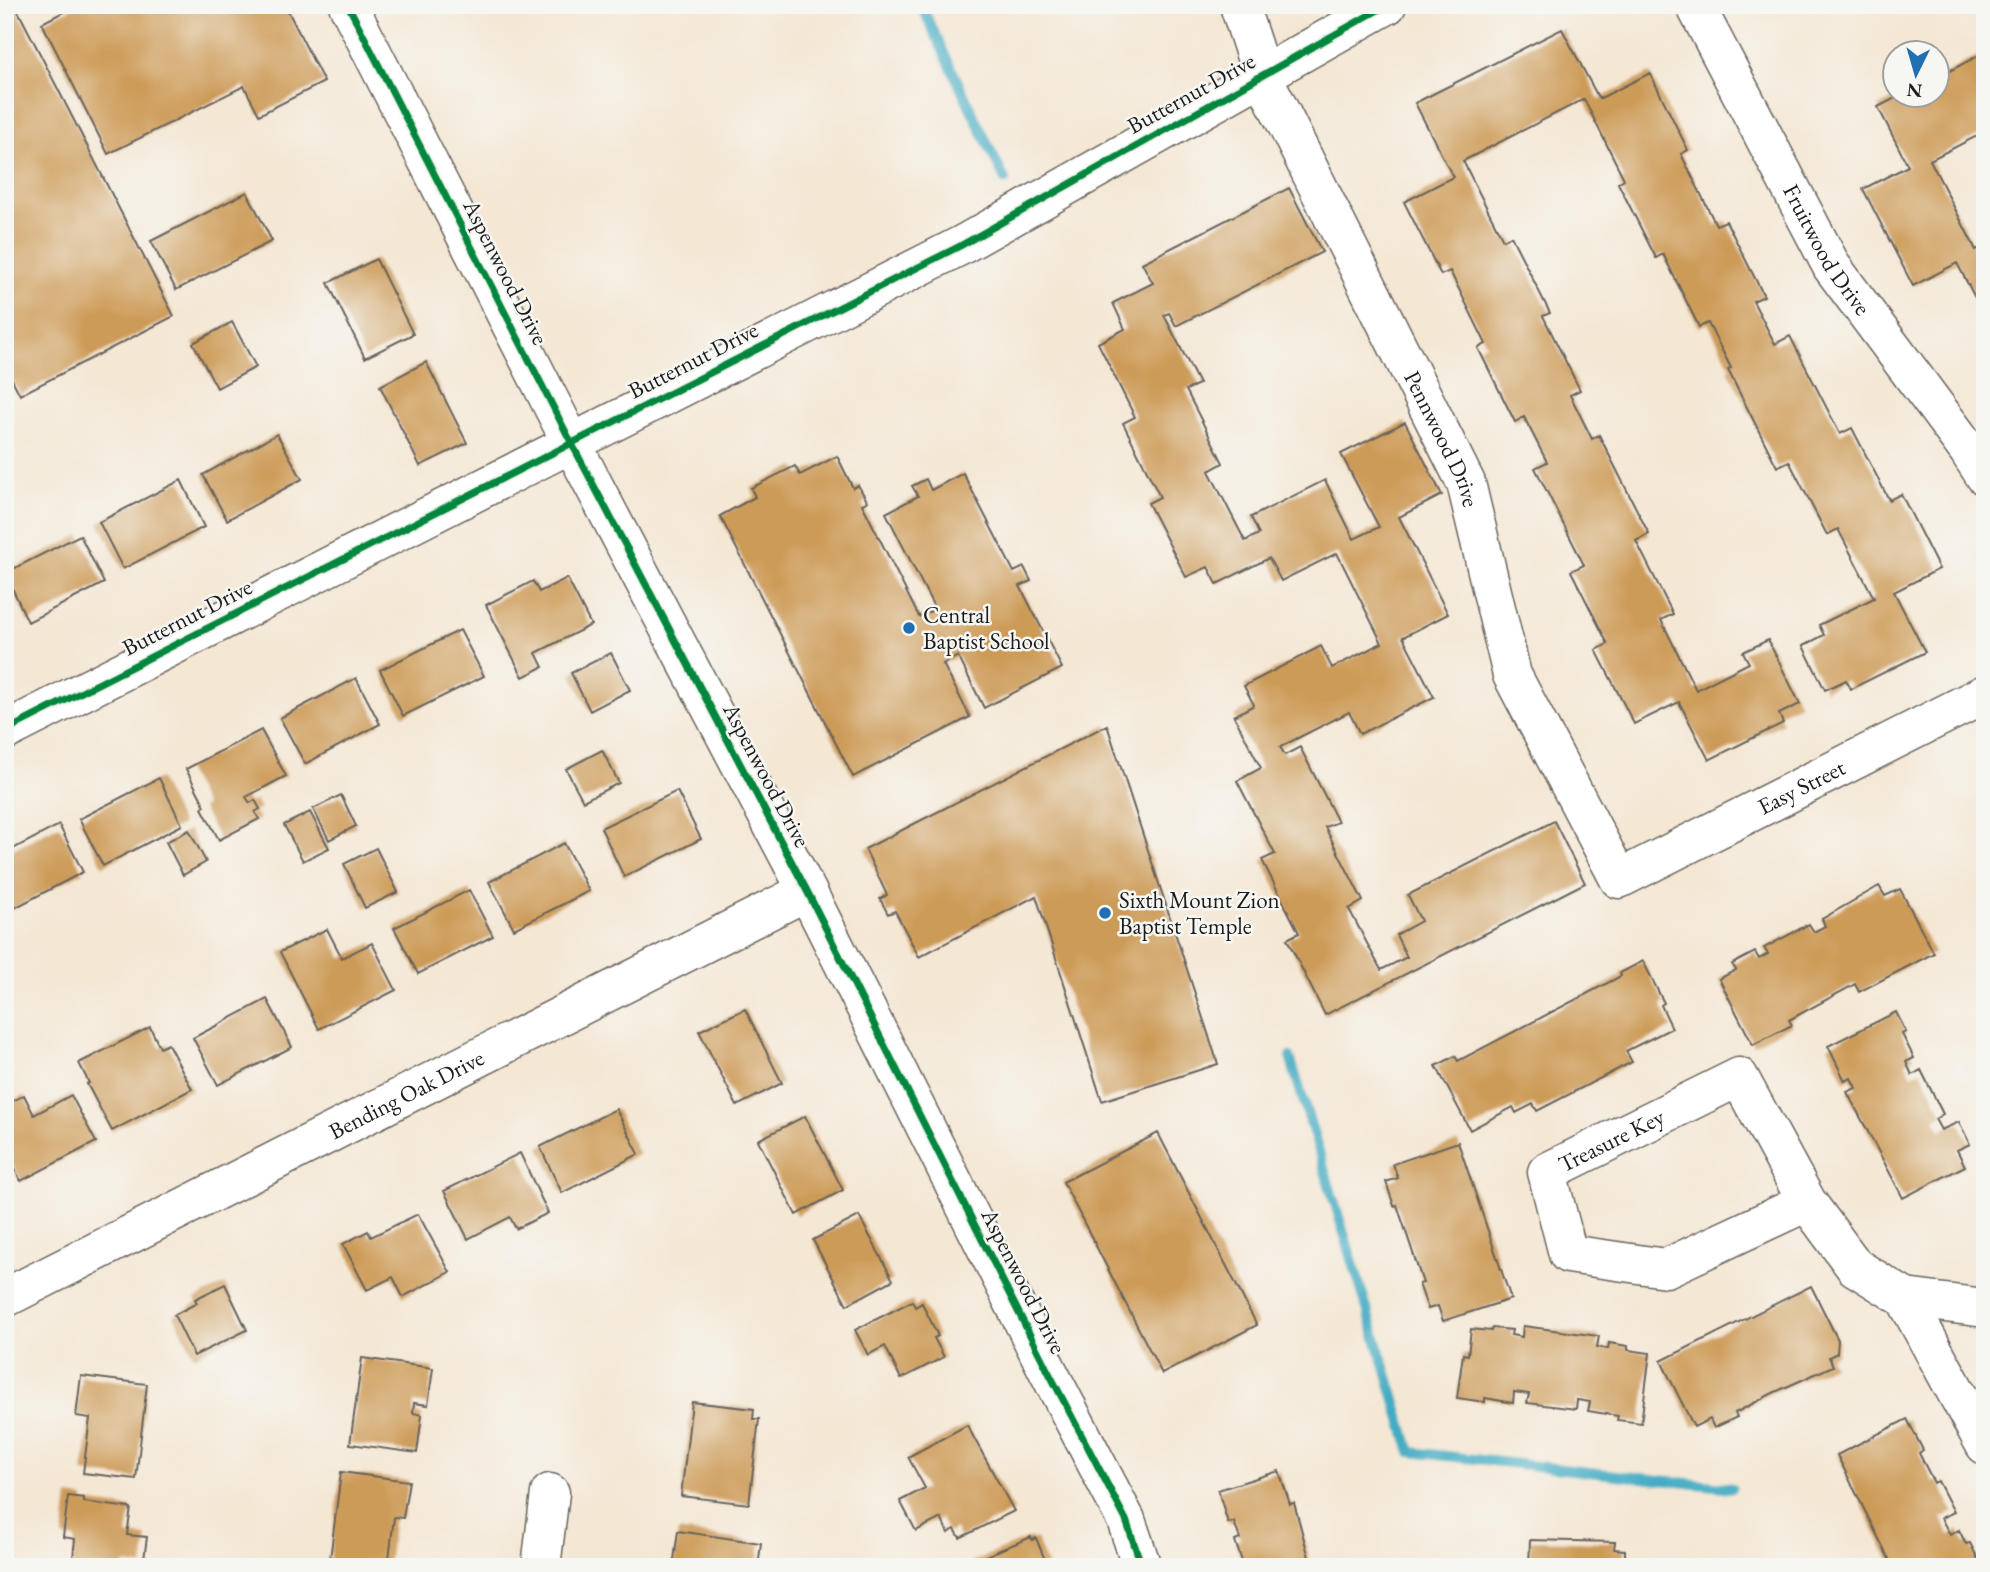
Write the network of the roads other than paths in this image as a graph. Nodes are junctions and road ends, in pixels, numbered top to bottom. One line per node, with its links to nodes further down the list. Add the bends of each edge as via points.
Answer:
1 (348, 5): 6 (street, Aspenwood Drive)
2 (1239, 5): 5 (street, Pennwood Drive)
3 (1387, 5): 5 (street, Butternut Drive)
4 (1695, 5): 7 (street, Fruitwood Drive, via 1832,267)
5 (1262, 75): 6 (street, Butternut Drive, via 960,246); 10 (street, Pennwood Drive, via 1466,483 1512,675)
6 (572, 444): 9 (street, Butternut Drive); 11 (street, Aspenwood Drive)
7 (1985, 476)
8 (1985, 694): 10 (street, Easy Street)
9 (5, 731)
10 (1619, 879)
11 (807, 891): 13 (street, Bending Oak Drive); 19 (street, Aspenwood Drive, via 1126,1520)
12 (1807, 1202): 12 (street, Treasure Key, via 1739,1077 1547,1172 1568,1254 1666,1268); 14 (street, Treasure Key, via 1855,1267)
13 (5, 1298)
14 (1905, 1298): 15 (street); 16 (street, Treasure Key)
15 (1985, 1308)
16 (1985, 1445)
17 (550, 1493): 18 (street)
18 (541, 1567)
19 (1142, 1567)

